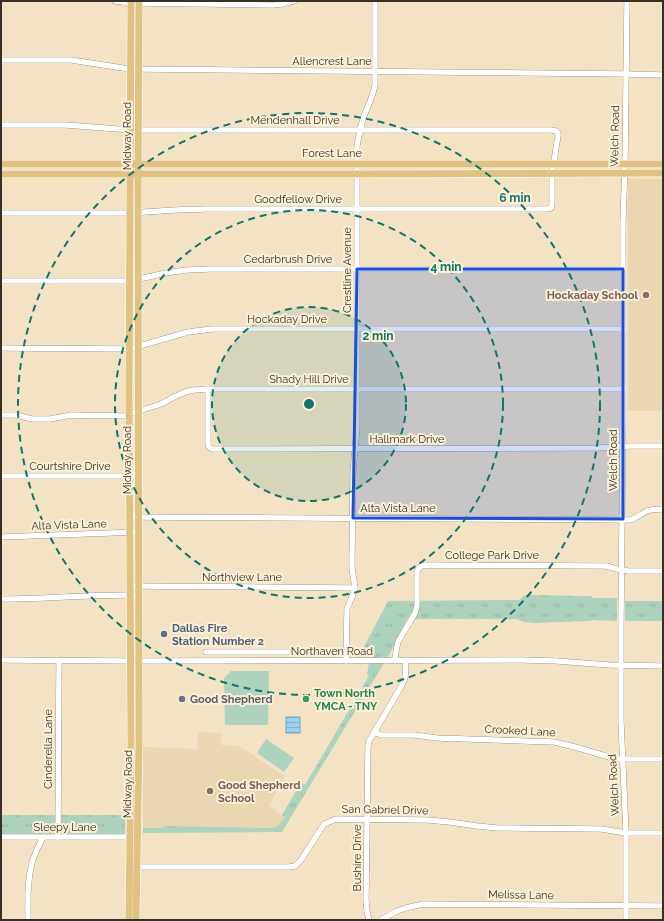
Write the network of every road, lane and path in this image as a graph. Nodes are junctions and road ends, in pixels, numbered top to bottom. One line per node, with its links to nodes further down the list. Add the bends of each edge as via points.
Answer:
1 (115, 1): 5 (street)
2 (294, 1): 6 (street, via 273,5)
3 (375, 1): 10 (street, Crestline Avenue)
4 (627, 1): 11 (street, Welch Road)
5 (131, 2): 6 (street); 8 (main road, Midway Road)
6 (139, 2): 9 (main road, Midway Road)
7 (1, 60): 8 (street, Allencrest Lane, via 71,60)
8 (131, 69): 9 (street, Allencrest Lane); 14 (main road, Midway Road)
9 (139, 69): 10 (street, Allencrest Lane); 14 (main road, Midway Road)
10 (375, 71): 11 (street, Allencrest Lane); 15 (street, Crestline Avenue, via 375,86)
11 (626, 74): 12 (street, Allencrest Lane); 20 (street, Welch Road)
12 (663, 75)
13 (1, 125): 14 (street, Mendenhall Drive, via 59,125)
14 (134, 130): 15 (street, Mendenhall Drive); 17 (main road, Midway Road)
15 (360, 130): 18 (street, Crestline Avenue); 19 (street, Mendenhall Drive, via 554,131 558,133)
16 (1, 164): 17 (main road, Forest Lane)
17 (134, 164): 18 (main road, Forest Lane); 22 (main road, Midway Road)
18 (357, 164): 19 (main road, Forest Lane); 27 (street, Crestline Avenue)
19 (554, 164): 20 (main road, Forest Lane); 23 (street, Goodfellow Drive)
20 (625, 164): 21 (main road, Forest Lane); 24 (street, Welch Road)
21 (663, 164)
22 (134, 173): 26 (main road, Forest Lane); 27 (main road, Forest Lane); 30 (main road, Midway Road)
23 (552, 173): 24 (main road, Forest Lane); 27 (main road, Forest Lane); 28 (street, Goodfellow Drive, via 552,205 547,209)
24 (625, 173): 25 (main road, Forest Lane); 32 (street, Welch Road)
25 (663, 173)
26 (1, 174)
27 (357, 174): 28 (street, Crestline Avenue)
28 (357, 209): 30 (street, Goodfellow Drive, via 201,209); 31 (street, Crestline Avenue)
29 (1, 213): 30 (street, Goodfellow Drive)
30 (134, 213): 33 (main road, Midway Road); 35 (main road, Midway Road)
31 (357, 269): 32 (street, Cedarbrush Drive); 33 (street, Cedarbrush Drive, via 187,270); 36 (street, Crestline Avenue)
32 (623, 269): 37 (street, Welch Road)
33 (138, 279): 35 (street, Cedarbrush Drive); 38 (main road, Midway Road)
34 (1, 281): 35 (street, Cedarbrush Drive)
35 (130, 281): 40 (main road, Midway Road)
36 (357, 329): 37 (street, Hockaday Drive); 38 (street, Hockaday Drive, via 212,329 188,332); 42 (street, Crestline Avenue)
37 (623, 329): 43 (street, Welch Road)
38 (138, 346): 40 (street, Hockaday Drive); 44 (main road, Midway Road)
39 (1, 348): 40 (street, Hockaday Drive)
40 (130, 349): 45 (main road, Midway Road)
41 (208, 389): 42 (street, Shady Hill Drive); 44 (street, Shady Hill Drive, via 185,392 161,404); 49 (street, Hallmark Drive, via 208,444 212,449)
42 (357, 389): 43 (street, Shady Hill Drive); 49 (street, Crestline Avenue)
43 (623, 389): 47 (street, Welch Road)
44 (138, 411): 45 (street, Shady Hill Drive); 52 (main road, Midway Road)
45 (129, 414): 46 (street, Shady Hill Drive, via 50,419); 51 (main road, Midway Road)
46 (1, 415)
47 (623, 446): 48 (street, Hallmark Drive); 49 (street, Hallmark Drive); 57 (street, Welch Road)
48 (663, 446)
49 (355, 449): 56 (street, Crestline Avenue)
50 (1, 476): 51 (street, Courtshire Drive)
51 (129, 476): 52 (street, Courtshire Drive); 54 (main road, Midway Road)
52 (138, 476): 55 (main road, Midway Road)
53 (663, 509): 57 (street, Alta Vista Lane, via 651,509 630,520)
54 (129, 517): 55 (street, Alta Vista Lane); 58 (main road, Midway Road)
55 (138, 517): 56 (street, Alta Vista Lane); 59 (main road, Midway Road)
56 (353, 518): 57 (street, Alta Vista Lane); 65 (street, Crestline Avenue)
57 (622, 520): 61 (street, Welch Road)
58 (130, 532): 59 (street, Alta Vista Lane); 60 (street, Alta Vista Lane); 63 (main road, Midway Road)
59 (138, 532): 64 (main road, Midway Road)
60 (1, 537)
61 (622, 570): 62 (street, College Park Drive); 80 (street, College Park Drive, via 606,566 422,566 417,573 417,606 398,642); 82 (street, Welch Road)
62 (663, 571)
63 (130, 586): 64 (street, Northview Lane); 66 (main road, Midway Road)
64 (138, 587): 65 (street, Northview Lane); 67 (main road, Midway Road)
65 (354, 588): 74 (street, Crestline Avenue, via 346,617)
66 (130, 594): 67 (street); 68 (street); 76 (main road, Midway Road)
67 (138, 595): 77 (main road, Midway Road)
68 (1, 599)
69 (206, 652): 70 (street)
70 (228, 652): 71 (street); 78 (street)
71 (297, 652): 72 (street); 79 (street)
72 (312, 652)
73 (1, 660): 75 (street, Northaven Road)
74 (346, 660): 79 (street, Northaven Road); 80 (street, Northaven Road)
75 (59, 661): 76 (street, Northaven Road); 92 (street, Cinderella Lane)
76 (130, 661): 77 (street, Northaven Road); 93 (main road, Midway Road)
77 (138, 661): 78 (street, Northaven Road); 95 (main road, Midway Road)
78 (228, 661): 79 (street, Northaven Road)
79 (296, 661)
80 (396, 661): 81 (street, Northaven Road)
81 (406, 661): 82 (street, Northaven Road, via 523,660); 84 (street, Bushire Drive, via 405,678)
82 (622, 666): 83 (street, Northaven Road); 85 (street, Welch Road)
83 (663, 666)
84 (374, 732): 85 (street, Crooked Lane, via 381,735 554,742); 87 (street, Bushire Drive, via 368,746)
85 (623, 759): 86 (street, Crooked Lane); 88 (street, Welch Road)
86 (663, 759)
87 (367, 819): 88 (street, San Gabriel Drive, via 427,820 498,828 601,829); 95 (street, San Gabriel Drive, via 336,819 324,824 295,866); 101 (street, Bushire Drive, via 366,900)
88 (626, 832): 89 (street, San Gabriel Drive); 96 (street, Welch Road)
89 (663, 833)
90 (1, 837): 91 (street, Sleepy Lane)
91 (43, 837): 92 (street, Sleepy Lane); 98 (street, via 32,863)
92 (58, 837): 93 (street, Sleepy Lane)
93 (130, 837): 94 (main road, Midway Road)
94 (130, 867): 95 (street, San Gabriel Drive); 99 (main road, Midway Road)
95 (138, 867): 100 (main road, Midway Road)
96 (626, 906): 97 (street, Melissa Lane); 102 (street, Melissa Lane, via 423,904 397,911); 103 (street, Welch Road)
97 (663, 906)
98 (28, 920)
99 (129, 920)
100 (136, 920)
101 (369, 920)
102 (381, 920)
103 (626, 920)

